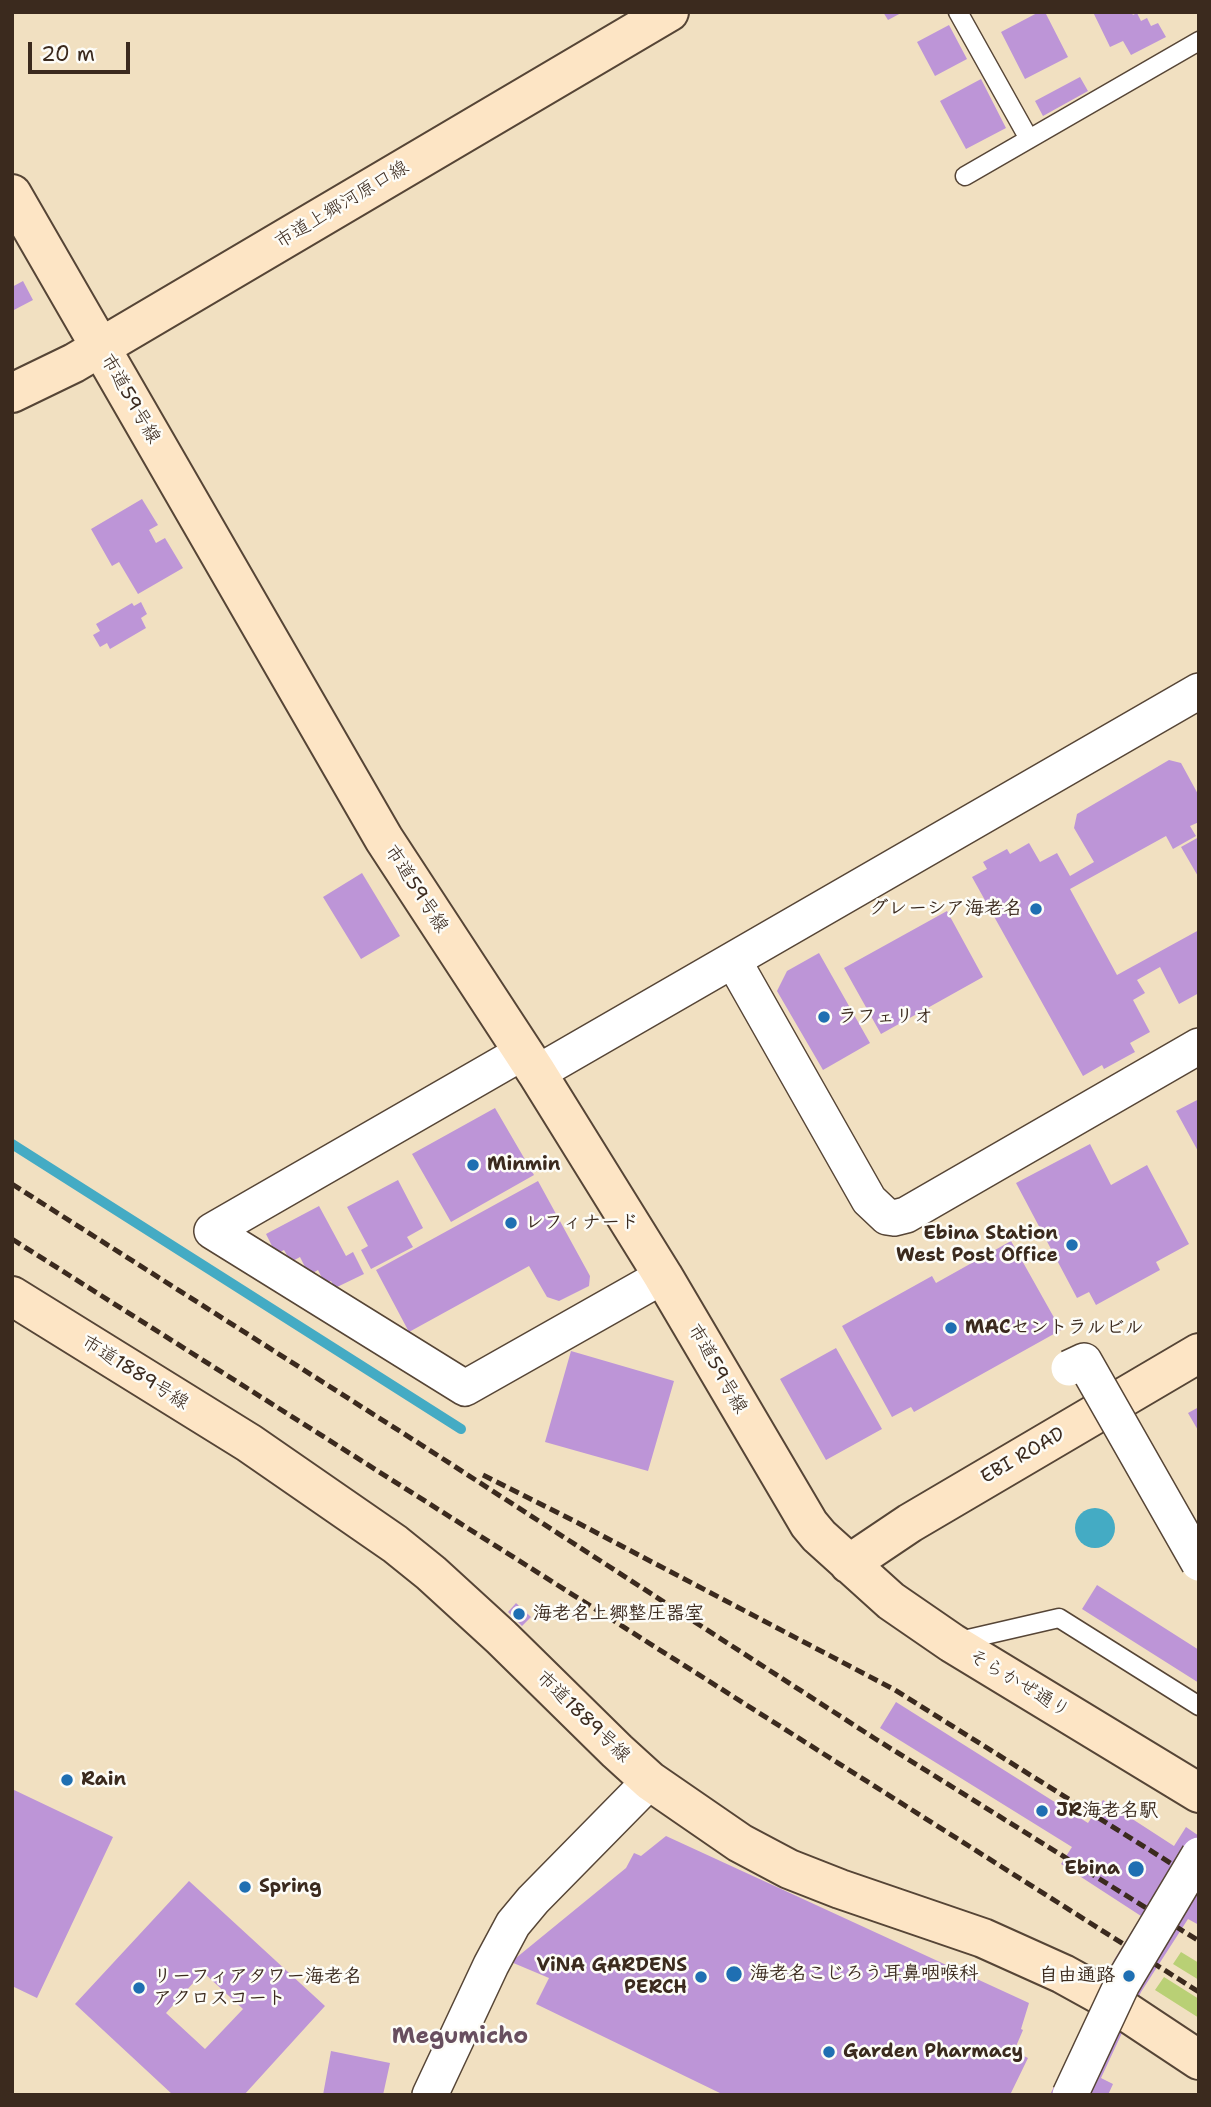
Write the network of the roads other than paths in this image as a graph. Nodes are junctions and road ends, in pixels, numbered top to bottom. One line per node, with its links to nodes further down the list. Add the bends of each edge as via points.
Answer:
1 (669, 12): 7 (street, 市道上郷河原口線)
2 (958, 12): 4 (lane)
3 (1199, 41): 4 (lane)
4 (1029, 139): 5 (lane)
5 (965, 176)
6 (12, 194): 7 (street, 市道59号線)
7 (100, 348): 8 (street, 市道上郷河原口線); 12 (street, 市道59号線, via 384,839)
8 (12, 393)
9 (1199, 691): 10 (street)
10 (733, 960): 11 (street, via 869,1200 887,1217 906,1215); 12 (street)
11 (1199, 1046)
12 (530, 1062): 13 (street, 市道59号線); 13 (street, via 212,1231 465,1388)
13 (663, 1276): 18 (street, 市道59号線, via 809,1524)
14 (12, 1296): 21 (street, 市道1889号線, via 248,1443 395,1544 501,1637)
15 (1199, 1353): 18 (street, EBI ROAD, via 910,1523)
16 (1060, 1373): 17 (street, bridge, via 1084,1361)
17 (1199, 1563)
18 (849, 1564): 19 (street, そらかぜ通り, via 891,1601)
19 (952, 1643): 20 (lane, via 1059,1618); 22 (street, そらかぜ通り)
20 (1199, 1706)
21 (650, 1781): 24 (street, 市道1889号線, via 740,1843 789,1869 984,1938); 26 (street, via 513,1924)
22 (1199, 1793)
23 (1199, 1855): 28 (street, bridge, via 1122,1984)
24 (1101, 1996): 25 (street, 市道1889号線); 27 (street)
25 (1199, 2060)
26 (430, 2095)
27 (1054, 2095)
28 (1070, 2095)

